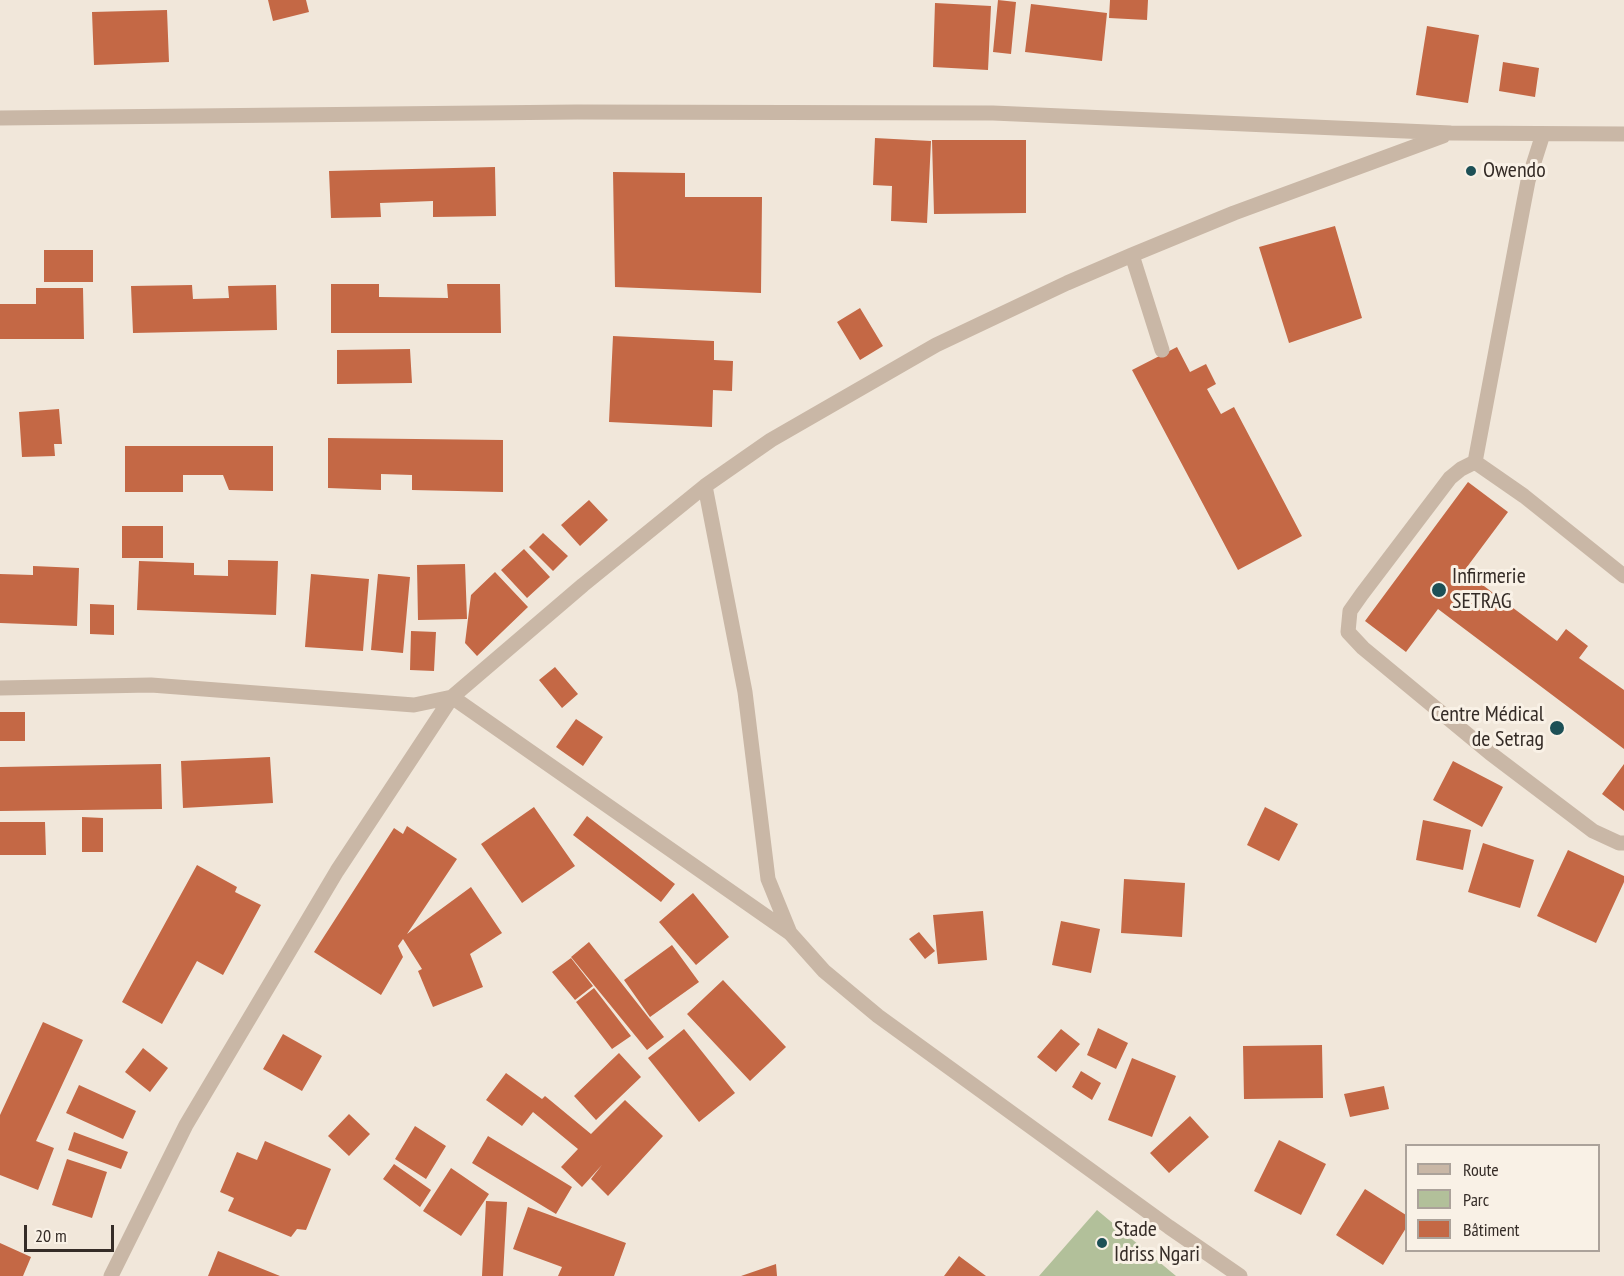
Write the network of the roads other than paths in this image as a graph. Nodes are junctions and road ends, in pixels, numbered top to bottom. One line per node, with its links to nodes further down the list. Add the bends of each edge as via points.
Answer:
1 (0, 118): 2 (street, via 565,112 993,113)
2 (1451, 133): 3 (street); 5 (street)
3 (1543, 134): 4 (street); 7 (street, via 1526,190)
4 (1624, 134)
5 (1132, 255): 6 (street); 8 (street, via 936,345 771,440)
6 (1162, 350)
7 (1475, 462): 9 (street); 12 (street, via 1450,478 1362,594 1350,611 1348,632 1490,753 1593,831)
8 (705, 486): 11 (street); 13 (street, via 745,692 768,879)
9 (1624, 576)
10 (0, 688): 11 (street, via 151,686 414,705)
11 (452, 697): 13 (street); 14 (street, via 337,871 192,1115)
12 (1624, 843)
13 (790, 933): 15 (street, via 824,971 878,1016)
14 (111, 1276)
15 (1240, 1276)

